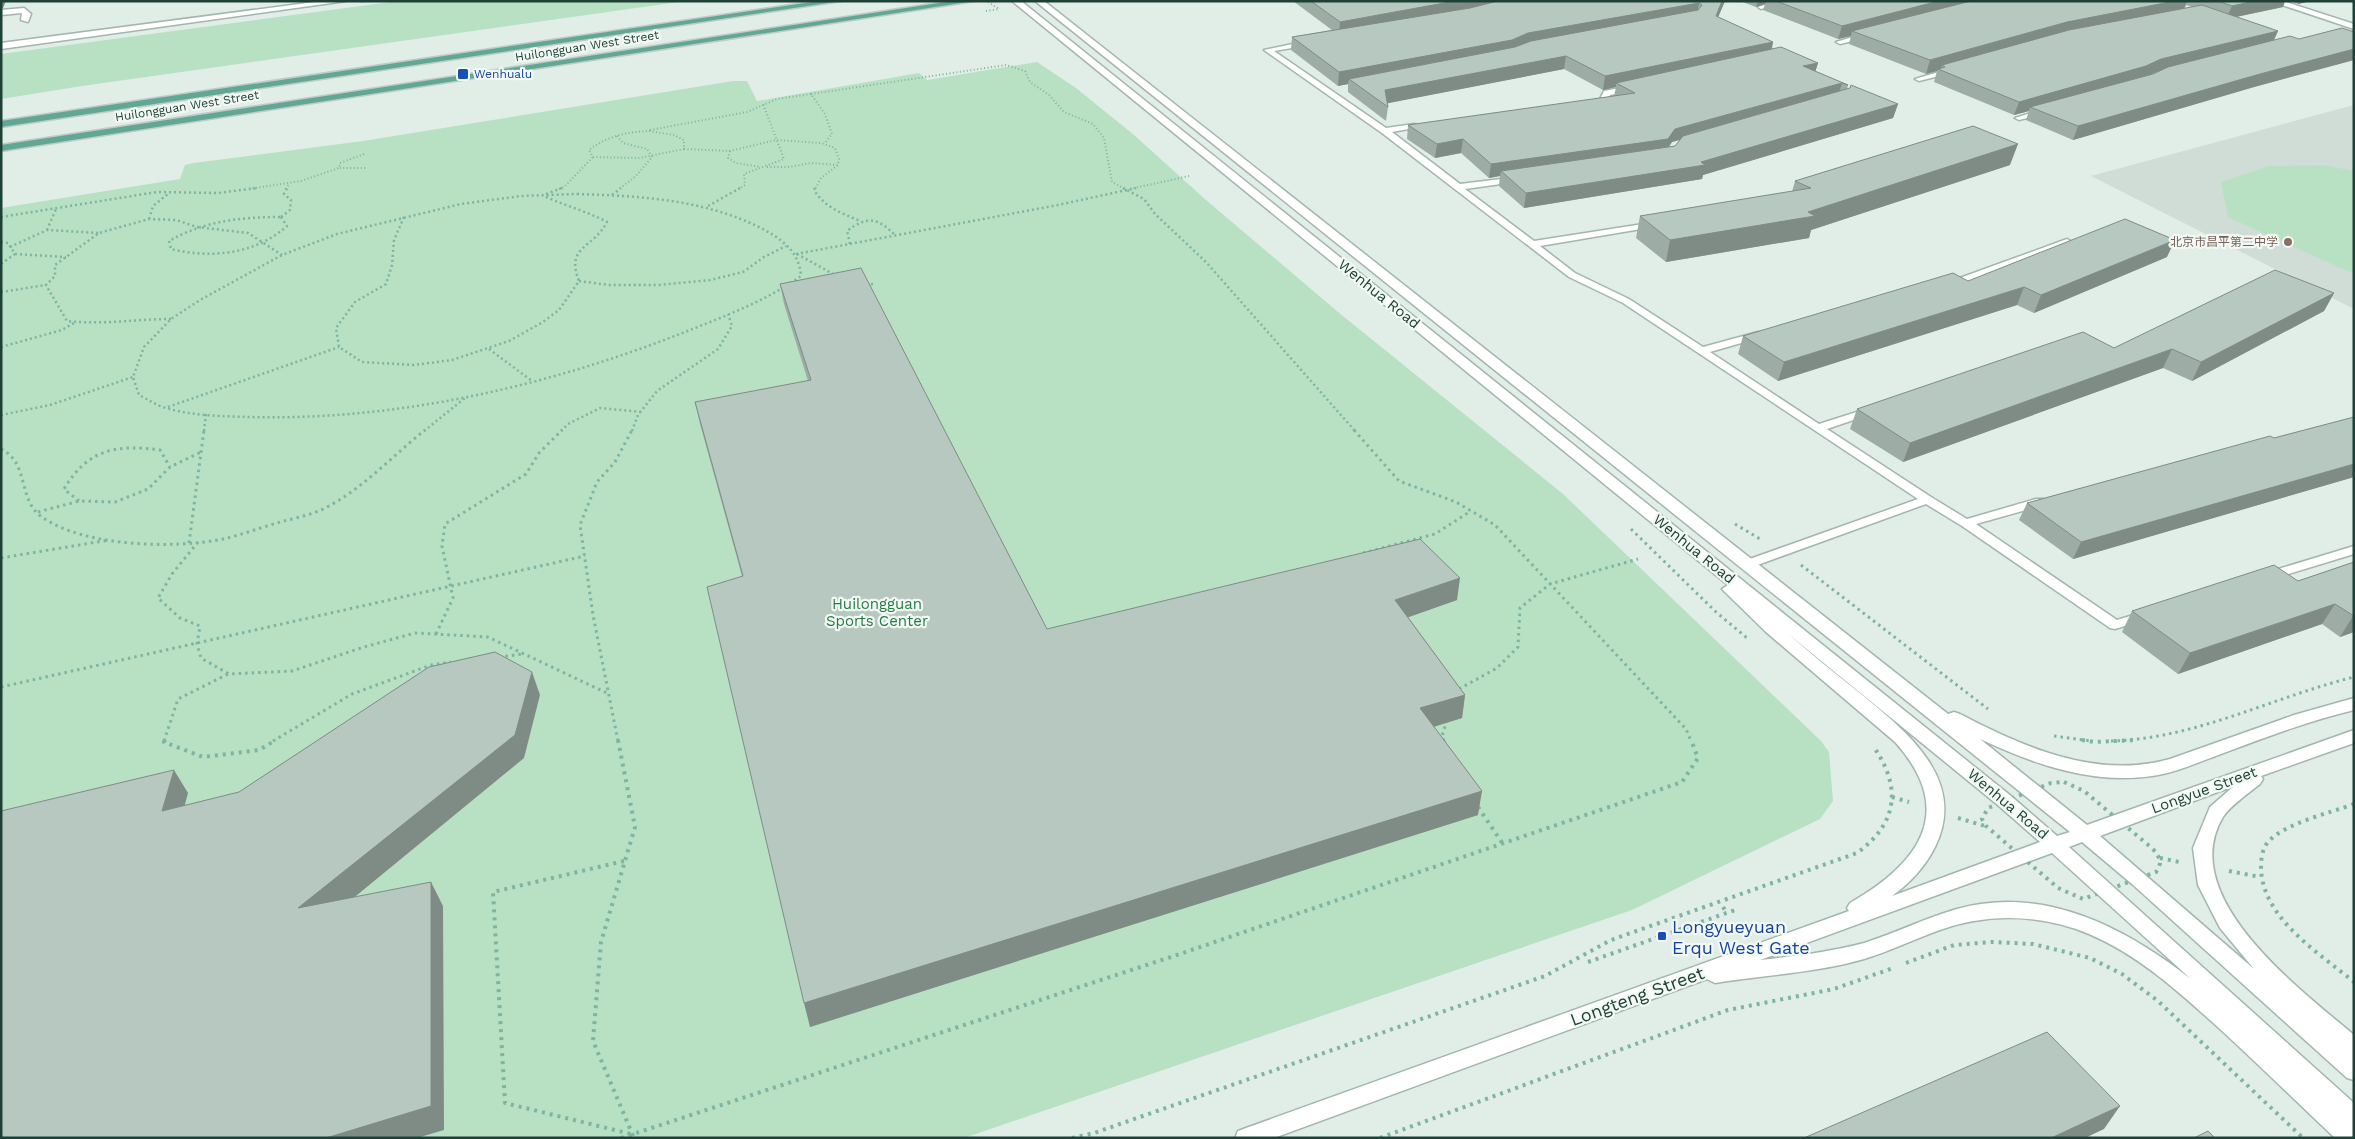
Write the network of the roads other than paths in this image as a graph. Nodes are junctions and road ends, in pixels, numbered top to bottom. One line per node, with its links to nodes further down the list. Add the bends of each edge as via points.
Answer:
1 (342, 1): 15 (street)
2 (837, 1): 22 (main road, Huilongguan West Street)
3 (970, 1): 25 (main road, Huilongguan West Street)
4 (1016, 1): 39 (street, Wenhua Road)
5 (1039, 1): 41 (street, Wenhua Road)
6 (1787, 1): 8 (lane)
7 (2274, 1): 11 (street)
8 (1761, 7)
9 (1, 13): 10 (street, via 24,10 27,14)
10 (25, 20)
11 (2354, 27)
12 (1876, 32): 14 (lane)
13 (1314, 42): 24 (lane, via 1268,50 1333,91)
14 (1840, 42)
15 (1, 46)
16 (1956, 69): 17 (lane)
17 (1919, 79)
18 (1637, 87): 19 (lane, via 1607,93 1600,107)
19 (1581, 110)
20 (2048, 110): 21 (lane)
21 (2019, 118)
22 (1, 124)
23 (1431, 130): 24 (lane, via 1414,126)
24 (1385, 131): 27 (lane)
25 (1, 148)
26 (1526, 177): 27 (lane)
27 (1460, 187): 30 (lane)
28 (1660, 223): 30 (lane)
29 (2076, 239): 31 (lane, via 1963,281)
30 (1532, 244): 33 (lane, via 1572,275 1626,302)
31 (1945, 284)
32 (1766, 332): 33 (lane)
33 (1700, 351): 35 (lane)
34 (1884, 406): 35 (lane)
35 (1818, 428): 37 (lane)
36 (2054, 499): 38 (lane)
37 (1927, 500): 38 (lane); 41 (lane)
38 (1966, 523): 43 (lane, via 2114,625)
39 (1674, 533): 49 (street, Wenhua Road); 50 (street, via 1770,628 1902,741 1926,771 1933,788 1935,811 1927,845 1914,867 1901,879 1838,918)
40 (2354, 550): 42 (lane)
41 (1748, 564): 44 (street, Wenhua Road)
42 (2252, 582)
43 (2151, 613)
44 (1866, 658): 45 (street, via 1924,700 1974,729 2050,759 2100,771 2153,770 2314,714); 48 (street, Wenhua Road)
45 (2354, 704)
46 (2354, 736): 47 (street, Longyue Street)
47 (2309, 752): 48 (street, Longyue Street); 52 (street, via 2253,779 2234,791 2219,807 2201,847 2203,876 2216,908 2229,927 2284,987)
48 (2085, 833): 49 (street, Longyue Street); 53 (street, Wenhua Road)
49 (2055, 844): 50 (street, Longteng Street); 54 (street, Wenhua Road)
50 (1748, 956): 51 (street, Longteng Street)
51 (1648, 992): 55 (street, Longteng Street); 56 (street, via 1730,972 1863,951 1970,914 2003,910 2066,916 2104,931 2163,968)
52 (2354, 1048)
53 (2354, 1071)
54 (2354, 1118)
55 (1246, 1138)
56 (2350, 1138)

